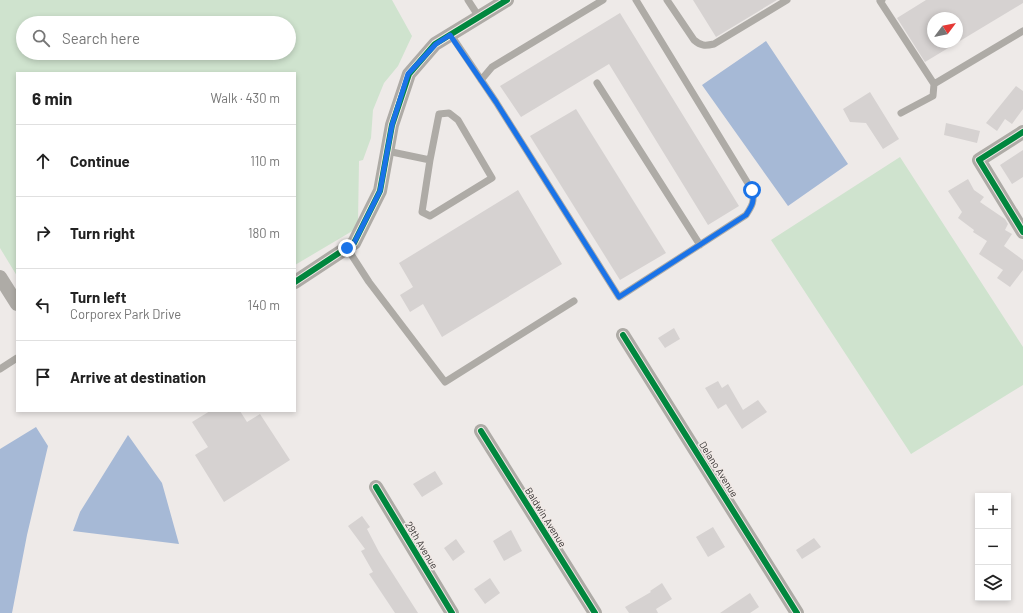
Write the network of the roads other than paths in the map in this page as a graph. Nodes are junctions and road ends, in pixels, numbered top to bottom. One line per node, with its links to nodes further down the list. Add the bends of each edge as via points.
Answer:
1 (468, 0): 8 (lane)
2 (507, 0): 8 (street)
3 (602, 0): 11 (lane, via 492,67)
4 (636, 0): 19 (lane, via 752,190 754,198 746,215)
5 (667, 0): 6 (lane, via 694,40 708,46)
6 (788, 0)
7 (882, 0): 13 (lane, via 880,1)
8 (479, 17): 10 (street)
9 (1023, 31): 13 (lane)
10 (450, 35): 11 (lane); 16 (street, via 436,44 408,74 392,125)
11 (481, 80): 19 (lane, via 619,297)
12 (597, 83): 19 (lane)
13 (934, 84): 14 (lane, via 933,96)
14 (901, 114)
15 (1023, 132): 18 (street, via 979,160)
16 (387, 151): 17 (lane); 20 (street, via 380,191 354,243)
17 (430, 160): 17 (lane, via 439,114 449,113 458,120 492,178 430,216 422,212)
18 (1023, 232)
19 (700, 245)
20 (347, 248): 22 (street); 23 (lane, via 369,282 445,382)
21 (0, 277): 24 (street)
22 (296, 281)
23 (574, 301)
24 (16, 302)
25 (623, 335): 32 (street, Delano Avenue)
26 (16, 359): 27 (lane)
27 (0, 369)
28 (481, 431): 31 (street, Baldwin Avenue)
29 (376, 487): 30 (street, 29th Avenue)
30 (452, 613)
31 (595, 613)
32 (797, 613)

